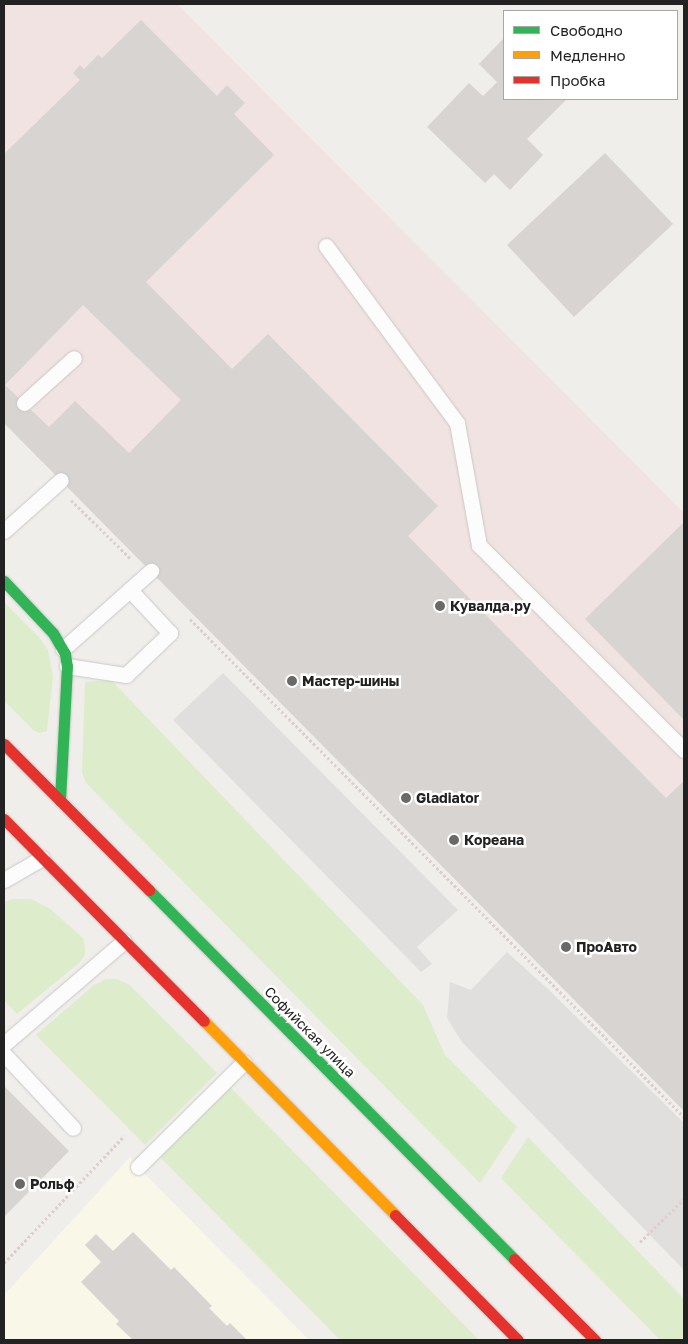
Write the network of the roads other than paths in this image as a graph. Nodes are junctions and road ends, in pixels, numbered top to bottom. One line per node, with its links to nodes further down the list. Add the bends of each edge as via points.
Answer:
1 (326, 246): 12 (lane, via 457,423 479,545)
2 (74, 358): 3 (lane)
3 (24, 403)
4 (58, 482): 5 (lane)
5 (4, 531)
6 (148, 573): 8 (lane)
7 (4, 581): 9 (main road, via 37,614)
8 (130, 590): 9 (lane); 10 (lane, via 170,633 126,675)
9 (63, 649): 10 (main road)
10 (67, 666): 13 (main road)
11 (4, 744): 13 (main road, Софийская улица)
12 (684, 750)
13 (60, 801): 24 (main road, Софийская улица)
14 (4, 819): 15 (main road)
15 (42, 858): 16 (lane); 17 (main road)
16 (4, 880)
17 (124, 941): 18 (lane); 20 (main road)
18 (4, 1044)
19 (4, 1054): 21 (lane)
20 (244, 1062): 22 (lane); 23 (main road)
21 (74, 1128)
22 (138, 1167)
23 (518, 1340)
24 (595, 1340)

